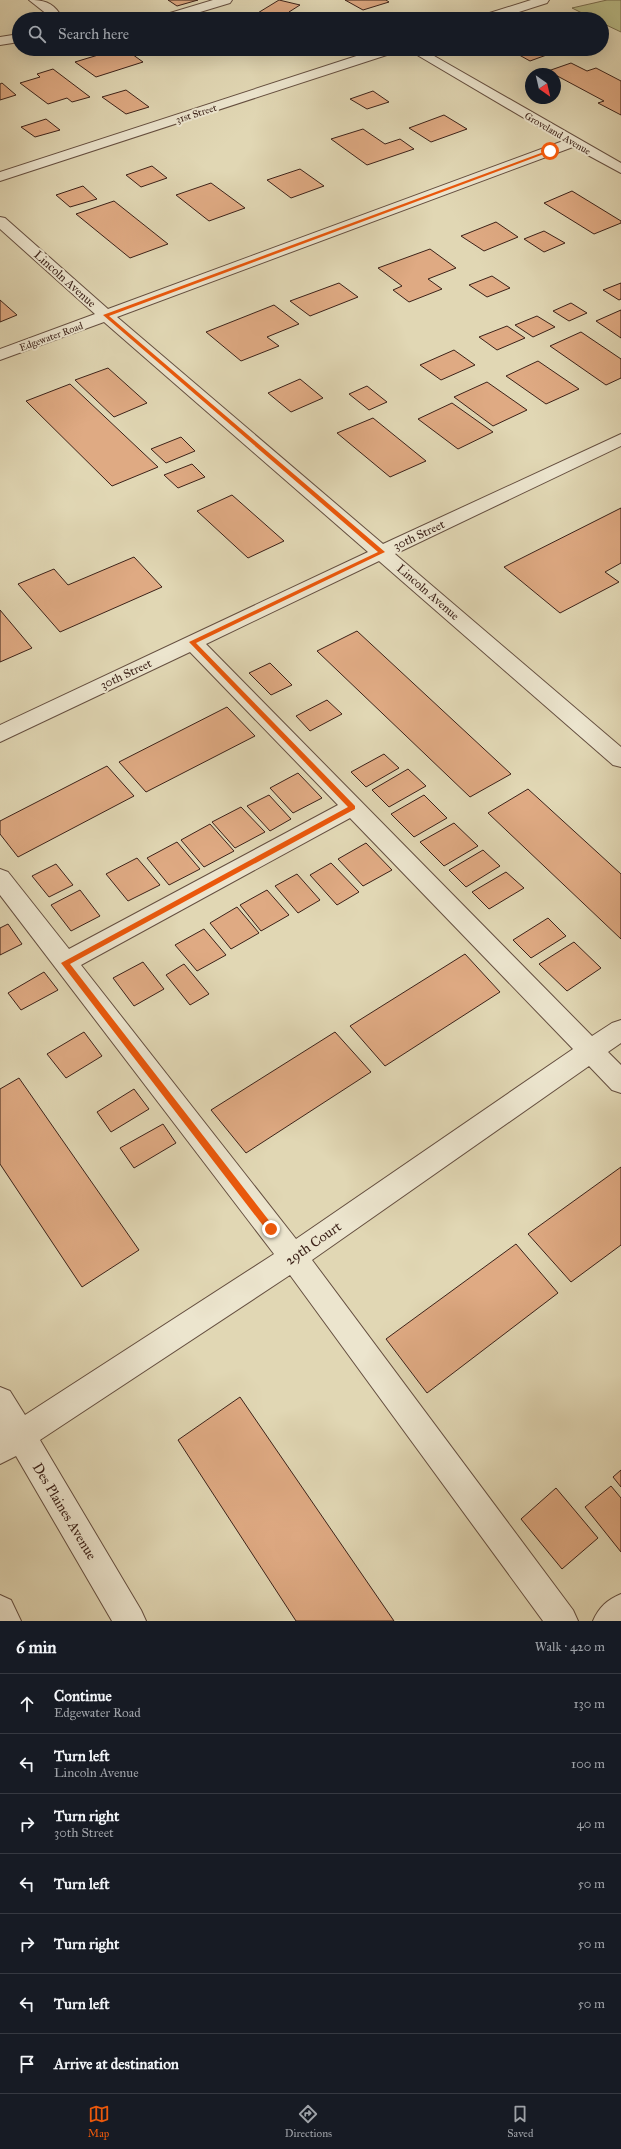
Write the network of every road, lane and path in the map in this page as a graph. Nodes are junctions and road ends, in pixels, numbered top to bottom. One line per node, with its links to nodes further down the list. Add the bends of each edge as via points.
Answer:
1 (35, 0): 4 (street)
2 (226, 0): 5 (street)
3 (543, 0): 6 (street)
4 (52, 12)
5 (187, 12)
6 (506, 12)
7 (12, 39): 8 (street)
8 (0, 41)
9 (370, 56): 13 (street, 31st Street)
10 (424, 56): 11 (street, Groveland Avenue)
11 (574, 142): 12 (street, Groveland Avenue); 15 (street, Edgewater Road)
12 (621, 169)
13 (0, 177)
14 (0, 221): 15 (street, Lincoln Avenue)
15 (105, 315): 16 (street, Edgewater Road); 18 (street, Lincoln Avenue)
16 (0, 355)
17 (621, 439): 18 (street, 30th Street)
18 (382, 552): 19 (street, 30th Street); 21 (street, Lincoln Avenue)
19 (192, 642): 20 (street, 30th Street); 22 (street)
20 (0, 734)
21 (621, 759)
22 (353, 807): 24 (street); 26 (street)
23 (0, 878): 24 (street)
24 (65, 963): 28 (street)
25 (621, 1030): 26 (street, 29th Court)
26 (590, 1050): 27 (street); 28 (street, 29th Court)
27 (621, 1082)
28 (293, 1257): 30 (street, 29th Court); 35 (street)
29 (0, 1401): 30 (street, Des Plaines Avenue)
30 (10, 1442): 34 (street, Des Plaines Avenue)
31 (621, 1610): 36 (street)
32 (0, 1611): 33 (street)
33 (5, 1621)
34 (130, 1621)
35 (562, 1621)
36 (609, 1621)

